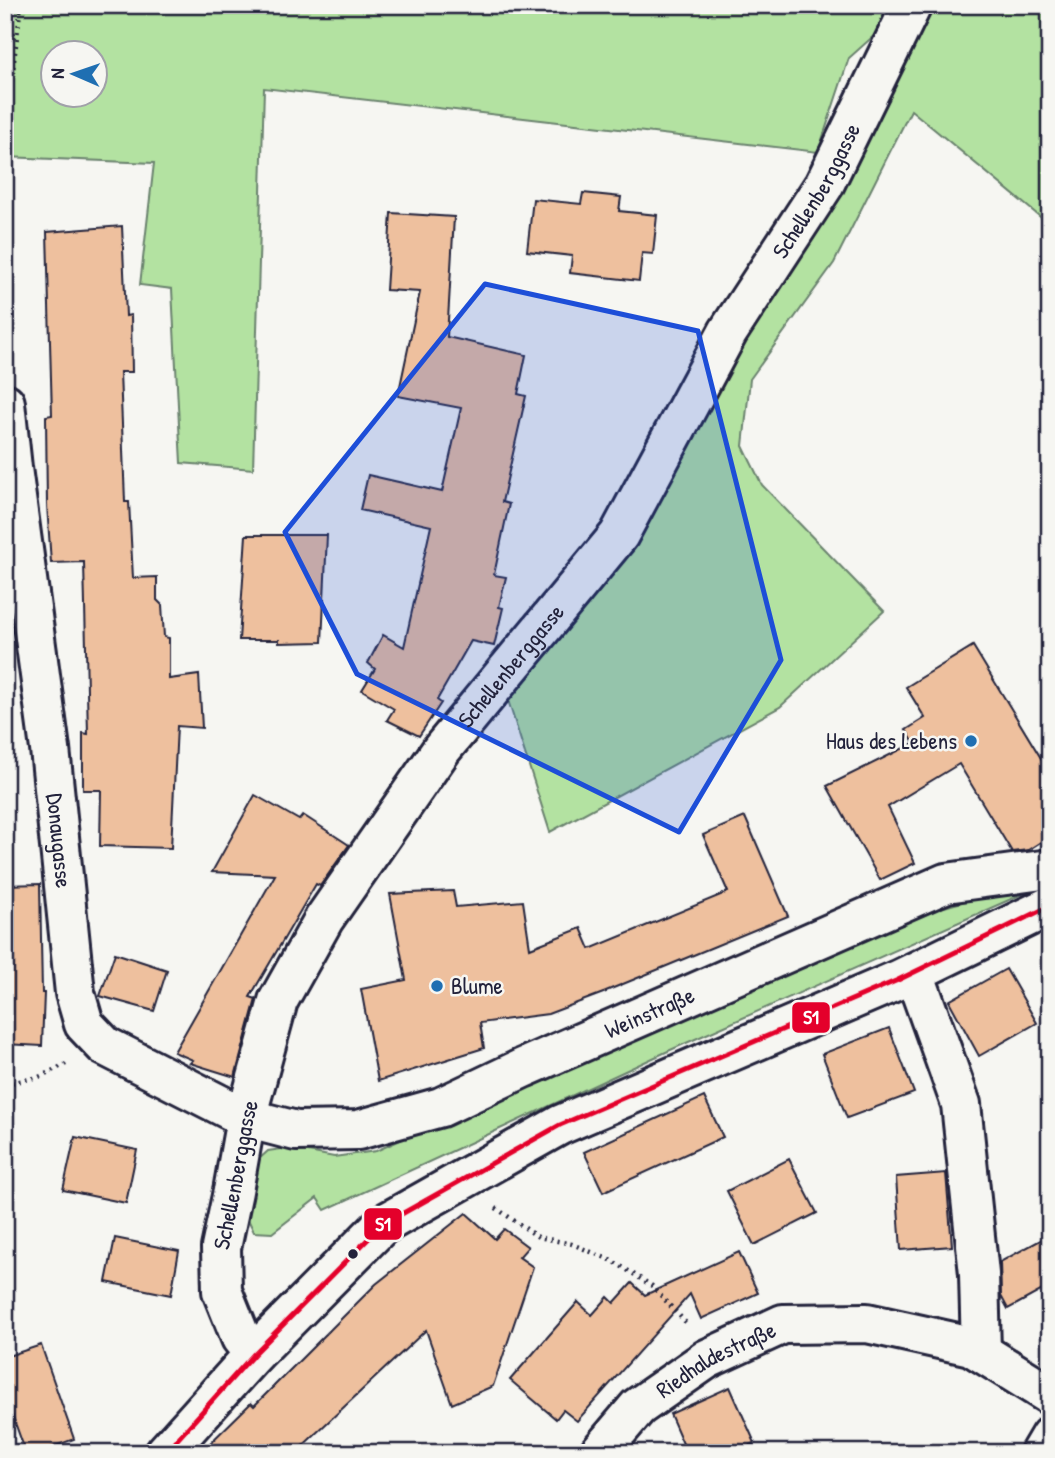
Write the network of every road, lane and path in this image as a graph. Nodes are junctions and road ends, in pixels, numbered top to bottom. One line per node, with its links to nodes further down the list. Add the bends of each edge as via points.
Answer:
1 (22, 5): 3 (path)
2 (912, 5): 10 (street, Schellenberggasse, via 824,185 727,332 619,535 442,749 324,919 278,1001)
3 (5, 116)
4 (5, 402): 8 (street, Donaugasse, via 50,750 75,993 83,1024)
5 (1050, 869): 10 (street, Weinstraße, via 946,883 441,1107 358,1130 296,1131)
6 (1050, 906): 7 (street)
7 (914, 972): 11 (street, via 560,1125); 12 (street, via 961,1104 979,1274)
8 (105, 1046): 9 (path, via 39,1077); 10 (street, Donaugasse)
9 (5, 1084)
10 (246, 1118): 13 (street, Schellenberggasse, via 221,1248 222,1291)
11 (471, 1176): 13 (street, via 382,1225); 14 (path, via 482,1198 538,1237 572,1244 613,1261 652,1286 686,1321)
12 (981, 1352): 14 (street, Riedhaldestraße, via 867,1323 783,1324); 15 (street, Riedhaldestraße)
13 (254, 1354): 17 (street)
14 (707, 1359): 18 (street, Riedhaldestraße, via 638,1407)
15 (1050, 1395)
16 (1050, 1436): 19 (street)
17 (165, 1453)
18 (598, 1453)
19 (1040, 1453)

